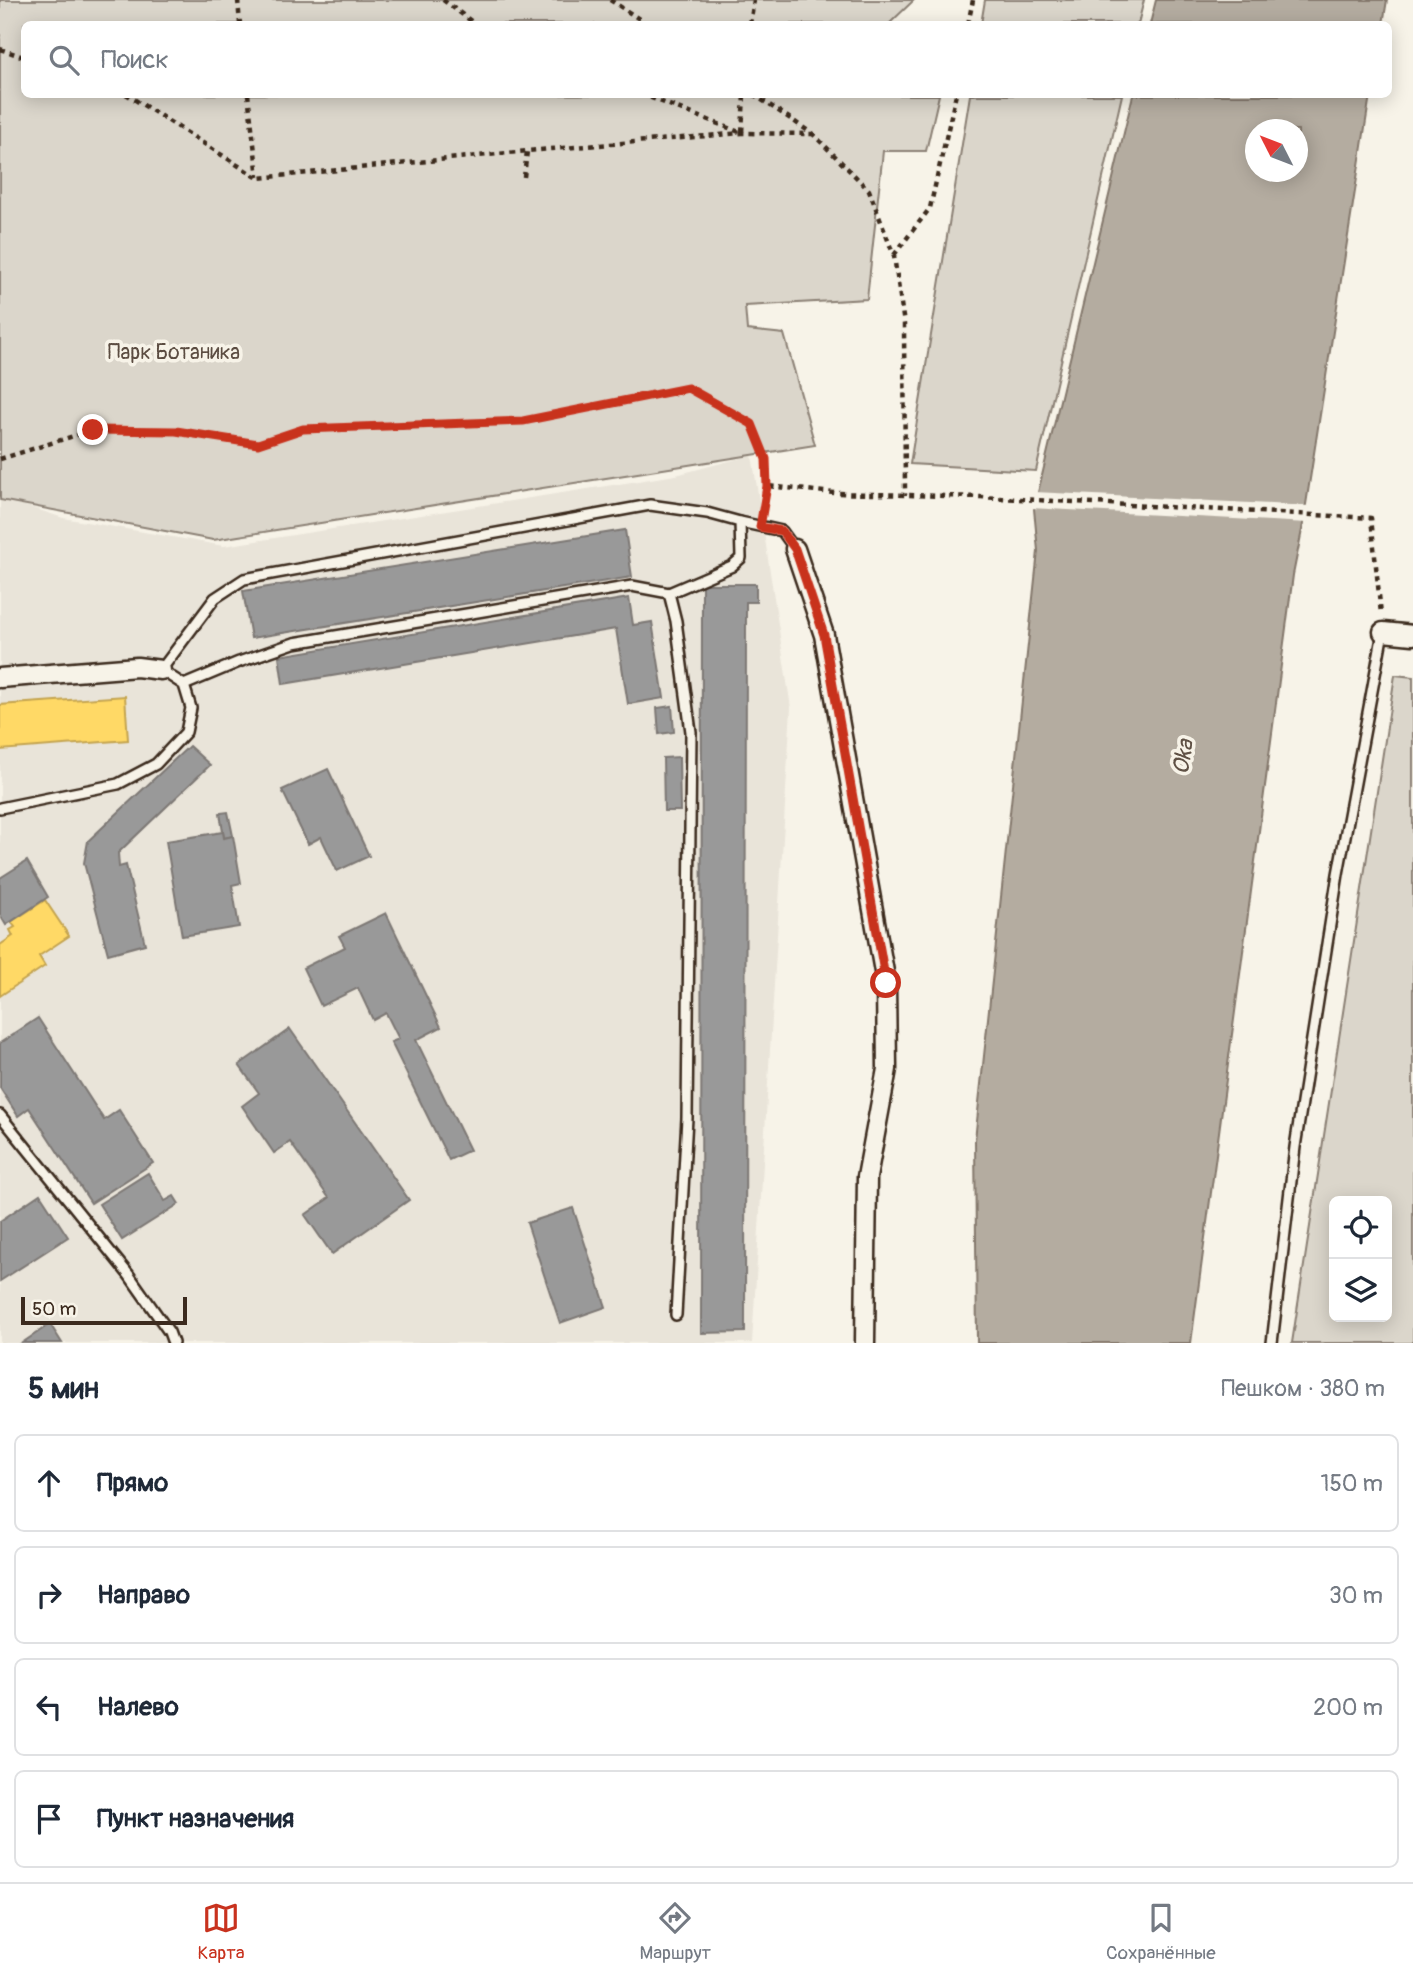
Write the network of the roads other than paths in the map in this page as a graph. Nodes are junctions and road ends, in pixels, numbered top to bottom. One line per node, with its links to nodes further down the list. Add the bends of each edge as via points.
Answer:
1 (740, 522): 2 (lane, via 782,531); 3 (lane, via 741,558); 6 (lane, via 650,505 244,579 215,598)
2 (795, 549): 13 (street, via 824,635 886,983 887,1069 867,1177)
3 (669, 593): 8 (lane, via 632,586 295,643); 11 (lane, via 691,732 687,1118)
4 (1383, 632): 5 (street); 14 (lane, via 1338,874 1295,1147)
5 (1413, 635)
6 (161, 670): 7 (street, via 137,667); 8 (lane)
7 (0, 678)
8 (184, 685): 9 (lane, via 191,708 186,732 156,764 118,784)
9 (0, 808)
10 (0, 1115): 12 (lane, via 129,1275)
11 (676, 1315)
12 (173, 1343)
13 (865, 1343)
14 (1272, 1343)

